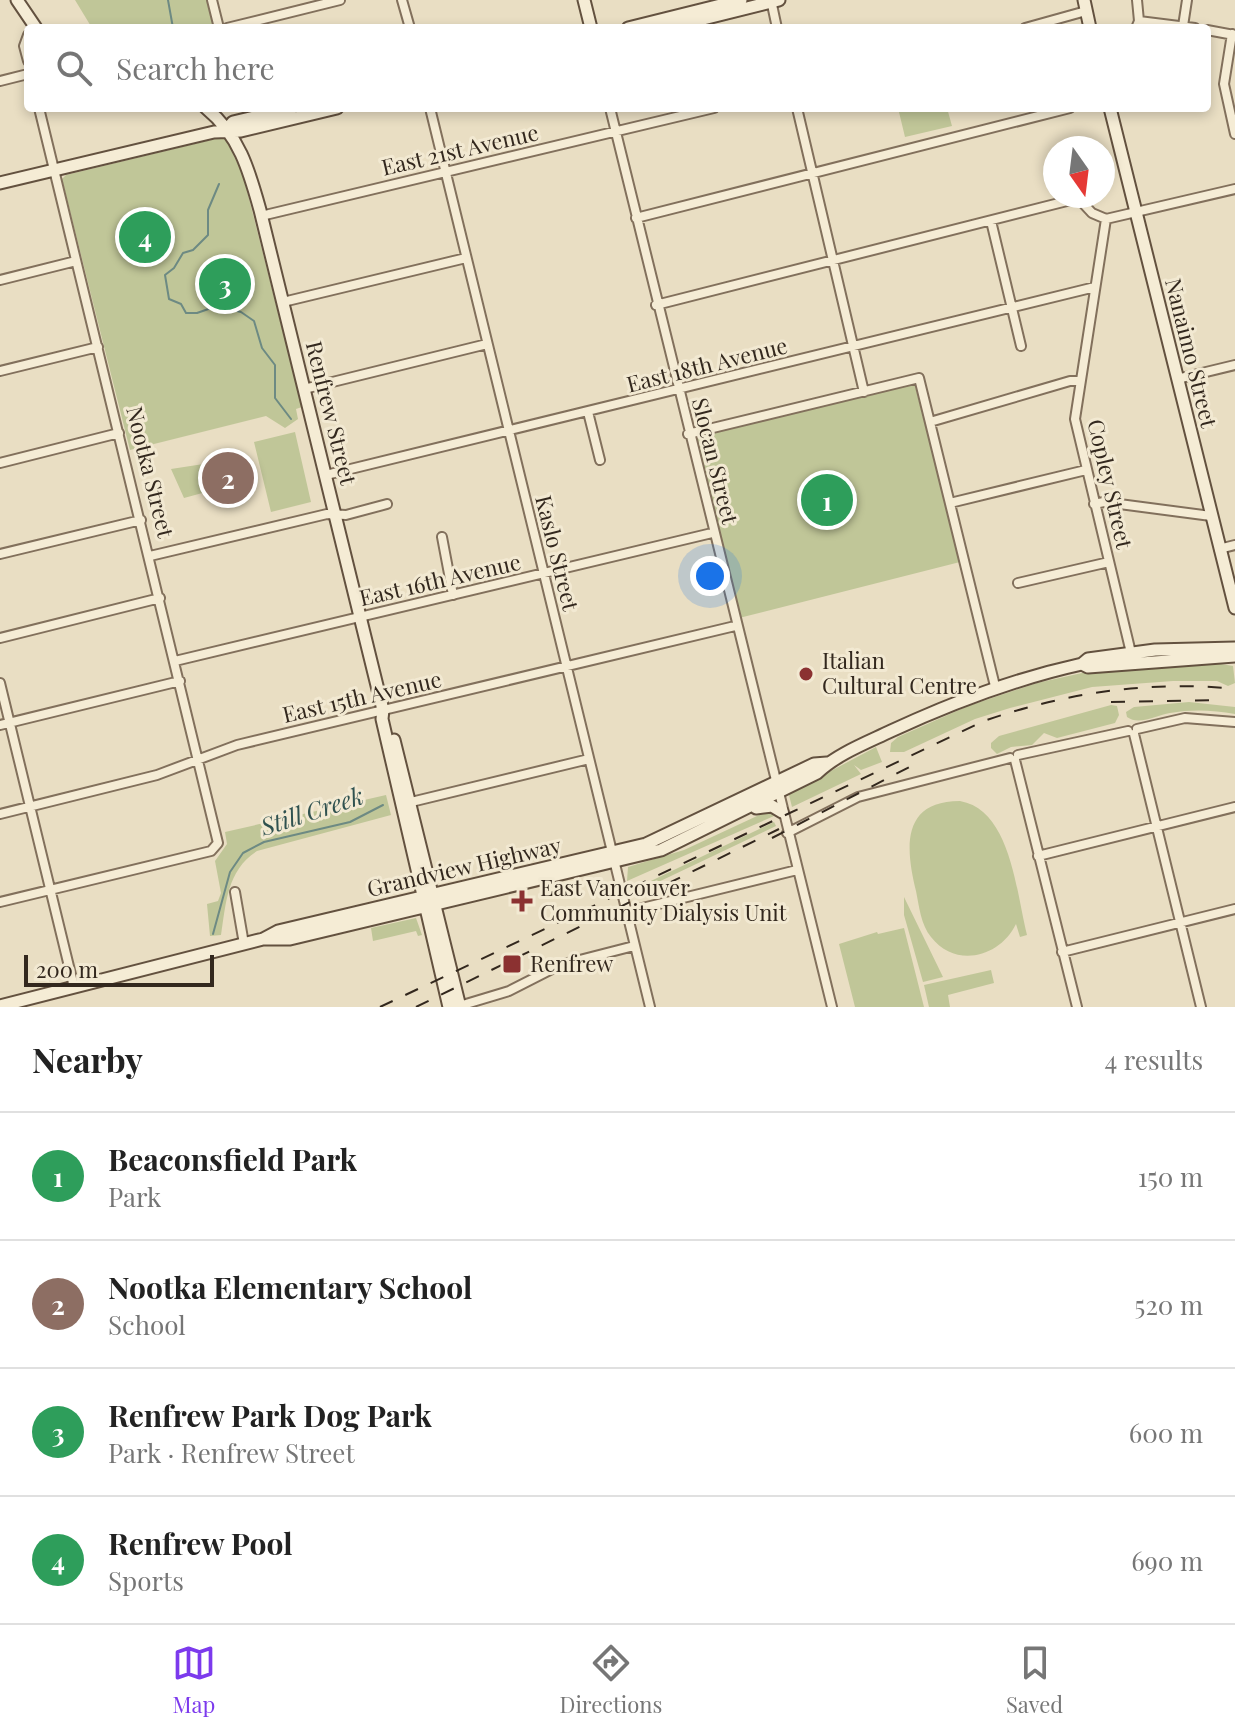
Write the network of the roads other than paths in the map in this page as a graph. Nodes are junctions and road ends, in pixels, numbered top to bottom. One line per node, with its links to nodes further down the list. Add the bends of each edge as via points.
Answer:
1 (17, 0): 11 (main road)
2 (212, 0): 12 (street)
3 (340, 0): 13 (street)
4 (402, 0): 14 (street)
5 (584, 0): 15 (main road)
6 (741, 0): 16 (main road)
7 (1137, 0): 20 (street)
8 (1187, 0): 21 (street)
9 (773, 1): 17 (main road); 18 (street)
10 (1085, 6): 19 (street)
11 (33, 24)
12 (218, 24)
13 (243, 24)
14 (409, 24)
15 (590, 24)
16 (644, 24)
17 (683, 24)
18 (776, 24)
19 (1036, 24)
20 (1138, 24)
21 (1183, 24)
22 (1211, 31): 23 (street)
23 (1234, 35): 38 (street, via 1224,84)
24 (24, 75): 25 (street)
25 (0, 81)
26 (40, 112): 39 (street, Nootka Street)
27 (210, 112): 36 (main road, Renfrew Street)
28 (275, 112): 36 (main road, via 233,122)
29 (320, 112): 36 (main road, via 241,131)
30 (431, 112): 40 (street, Kaslo Street)
31 (611, 112): 37 (street, Slocan Street)
32 (698, 112): 37 (street, East 21st Avenue)
33 (798, 112): 41 (street)
34 (1055, 112): 41 (street)
35 (1111, 112): 44 (main road, Nanaimo Street)
36 (227, 129): 39 (main road); 45 (main road, Renfrew Street, via 248,168)
37 (616, 132): 40 (street, East 21st Avenue); 46 (street, Slocan Street)
38 (1235, 134)
39 (54, 170): 42 (main road); 50 (street, Nootka Street)
40 (445, 172): 45 (street, East 21st Avenue); 49 (street, Kaslo Street)
41 (812, 175): 46 (street); 51 (street)
42 (0, 183)
43 (1235, 189): 44 (street)
44 (1136, 212): 47 (street); 63 (main road, Nanaimo Street)
45 (261, 216): 54 (main road, Renfrew Street)
46 (636, 218): 55 (street, Slocan Street)
47 (1106, 219): 48 (street, via 1079,199); 53 (street, Copley Street)
48 (991, 221): 51 (street); 56 (street)
49 (466, 258): 54 (street); 57 (street, Kaslo Street)
50 (76, 261): 52 (street); 59 (street, Nootka Street)
51 (833, 261): 55 (street); 60 (street)
52 (0, 280)
53 (1095, 287): 56 (street, East 18th Avenue); 64 (street, Copley Street)
54 (283, 302): 65 (main road, Renfrew Street)
55 (656, 305): 66 (street, Slocan Street)
56 (1012, 306): 58 (street); 60 (street, East 18th Avenue)
57 (487, 344): 65 (street); 70 (street, Kaslo Street)
58 (1021, 346)
59 (98, 347): 62 (street); 71 (street, Nootka Street)
60 (854, 347): 66 (street, East 18th Avenue); 67 (street)
61 (1235, 365): 63 (street)
62 (0, 371)
63 (1177, 379): 81 (main road, Nanaimo Street)
64 (1080, 381): 69 (street); 75 (street, Copley Street, via 1075,419)
65 (304, 389): 76 (main road, Renfrew Street)
66 (678, 391): 68 (street, East 18th Avenue); 72 (street, Slocan Street)
67 (864, 392): 69 (street, via 919,378); 72 (street)
68 (588, 412): 70 (street, East 18th Avenue); 73 (street)
69 (930, 422): 77 (street)
70 (509, 431): 76 (street, East 18th Avenue); 90 (street, Kaslo Street)
71 (119, 433): 74 (street); 82 (street, Nootka Street)
72 (688, 434): 83 (street, Slocan Street)
73 (600, 460)
74 (0, 463)
75 (1086, 470): 77 (street); 79 (street, Copley Street)
76 (326, 475): 80 (main road, Renfrew Street)
77 (950, 503): 105 (street)
78 (387, 504): 80 (street)
79 (1094, 504): 81 (street); 89 (street, Copley Street)
80 (335, 514): 88 (street); 95 (main road, Renfrew Street)
81 (1211, 516): 86 (main road, Nanaimo Street)
82 (141, 520): 87 (street); 88 (street, Nootka Street)
83 (712, 533): 90 (street, East 16th Avenue); 96 (street, Slocan Street)
84 (442, 537): 92 (street)
85 (1235, 545): 86 (street)
86 (1219, 549): 94 (main road, Nanaimo Street)
87 (0, 554)
88 (150, 556): 93 (street, Nootka Street)
89 (1109, 562): 91 (street); 100 (street, Copley Street)
90 (543, 574): 92 (street, East 16th Avenue); 102 (street, Kaslo Street)
91 (1018, 583)
92 (453, 595): 95 (street, East 16th Avenue)
93 (160, 598): 97 (street); 101 (street, Nootka Street)
94 (1235, 608)
95 (360, 617): 101 (street, East 16th Avenue); 106 (main road, Renfrew Street)
96 (735, 626): 102 (street, East 15th Avenue); 113 (street, Slocan Street)
97 (0, 638)
98 (1235, 648): 100 (main road)
99 (1235, 656): 100 (main road)
100 (1132, 657): 105 (main road)
101 (175, 661): 103 (street, Nootka Street)
102 (566, 666): 106 (street, East 15th Avenue); 111 (street, Kaslo Street)
103 (180, 681): 108 (street); 112 (street, Nootka Street)
104 (0, 683): 108 (street)
105 (995, 686): 113 (main road, via 827,763 814,764)
106 (383, 710): 112 (street, East 15th Avenue, via 237,745); 114 (main road, Renfrew Street)
107 (1235, 722): 109 (street, via 1185,718)
108 (5, 724): 115 (street)
109 (1133, 732): 110 (street); 120 (street)
110 (1014, 758): 121 (street, via 858,797); 122 (street)
111 (589, 759): 114 (street); 123 (street, Kaslo Street)
112 (199, 760): 115 (street, East 15th Avenue); 125 (street, Nootka Street, via 217,846)
113 (776, 788): 117 (street, Slocan Street); 119 (main road, Grandview Highway); 123 (main road, Grandview Highway)
114 (405, 803): 127 (main road, Renfrew Street)
115 (30, 806): 118 (street, East 15th Avenue); 125 (street)
116 (1235, 807): 120 (street)
117 (782, 812): 119 (main road, via 768,805); 121 (street, Slocan Street)
118 (0, 814)
119 (736, 814): 123 (main road, Grandview Highway, via 661,850)
120 (1156, 827): 122 (street); 131 (street)
121 (787, 833): 124 (street, Slocan Street)
122 (1038, 856): 134 (street)
123 (612, 857): 127 (main road, Grandview Highway); 130 (street, Kaslo Street)
124 (797, 870): 130 (street); 140 (street, Slocan Street)
125 (51, 890): 128 (street); 135 (street)
126 (235, 892): 132 (street)
127 (428, 901): 132 (main road, Grandview Highway, via 290,939); 137 (main road, Renfrew Street); 138 (main road, Renfrew Street)
128 (0, 902)
129 (1235, 909): 131 (street)
130 (626, 912): 133 (street, Kaslo Street)
131 (1180, 923): 134 (street); 142 (street)
132 (244, 944): 135 (main road, Grandview Highway)
133 (634, 946): 138 (street, via 560,965 509,991); 139 (street, Kaslo Street)
134 (1062, 952): 141 (street)
135 (74, 987): 136 (main road, Grandview Highway)
136 (0, 1006)
137 (449, 1007)
138 (458, 1007)
139 (650, 1007)
140 (832, 1007)
141 (1077, 1007)
142 (1201, 1007)

